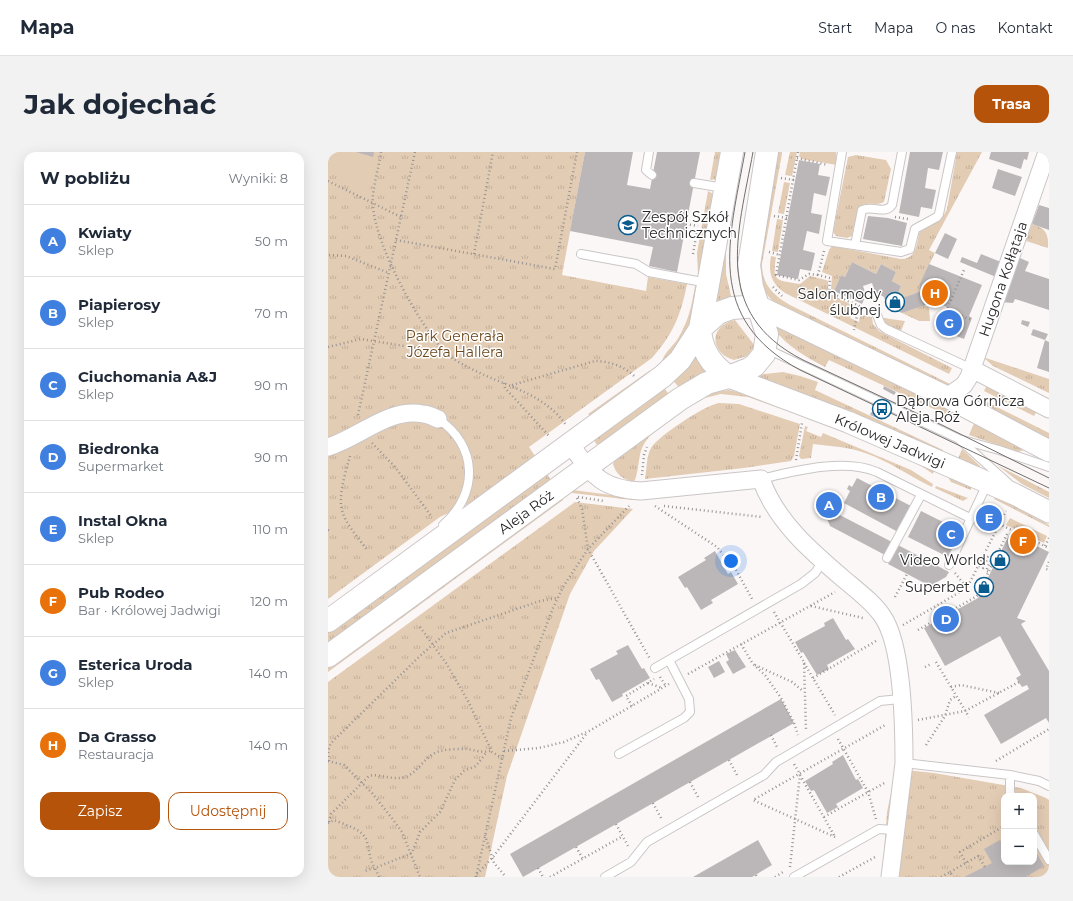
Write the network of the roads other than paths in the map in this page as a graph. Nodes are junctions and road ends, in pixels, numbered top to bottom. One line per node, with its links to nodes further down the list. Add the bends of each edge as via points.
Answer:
1 (649, 152): 8 (lane, via 646,170)
2 (732, 152): 10 (main road)
3 (768, 152): 14 (main road, via 749,259 750,279)
4 (842, 152): 11 (lane, via 827,241)
5 (900, 152): 11 (lane, via 892,205 885,210 867,207 862,210)
6 (952, 152): 11 (lane, via 939,214 915,229 911,246 906,252)
7 (1047, 152): 18 (street, Hugona Kołłątaja)
8 (652, 175)
9 (694, 183): 10 (lane)
10 (725, 188): 13 (main road)
11 (855, 245)
12 (580, 254): 13 (lane, via 636,264 649,272)
13 (708, 283): 16 (main road)
14 (758, 306): 16 (main road, via 724,310); 17 (main road, via 767,334); 20 (street)
15 (877, 316): 18 (lane, via 886,329)
16 (700, 329): 19 (main road, via 702,345 709,359); 23 (main road, Aleja Róż, via 670,370)
17 (766, 349): 19 (main road, via 755,365); 24 (lane)
18 (972, 369): 20 (street, Hugona Kołłątaja, via 964,385); 21 (street)
19 (729, 377): 27 (main road, Aleja Róż, via 702,385); 30 (street, Królowej Jadwigi, via 842,419)
20 (947, 398): 26 (street)
21 (1049, 409)
22 (438, 419): 25 (street, via 423,414 397,416 380,422 352,443); 38 (lane, via 455,433 468,458 468,484 462,503 451,518)
23 (562, 435): 27 (street); 38 (main road, Aleja Róż)
24 (959, 439): 28 (lane); 32 (lane)
25 (328, 447)
26 (1049, 451)
27 (587, 467): 29 (street, via 606,484 641,491); 40 (main road, Aleja Róż)
28 (1049, 467)
29 (762, 479): 31 (lane, via 796,471 852,466 869,469); 36 (street, via 766,493 778,513)
30 (984, 491): 32 (street, Królowej Jadwigi); 34 (lane)
31 (921, 495): 34 (lane); 35 (lane)
32 (1018, 506): 33 (street, Królowej Jadwigi)
33 (1049, 512)
34 (972, 519): 37 (lane)
35 (887, 558)
36 (823, 561): 41 (lane, via 801,584); 43 (street, via 873,604 883,616 896,649)
37 (949, 565)
38 (365, 594): 39 (main road, Aleja Róż)
39 (328, 621)
40 (328, 656)
41 (669, 660): 42 (lane); 44 (lane, via 689,699 691,706 688,716)
42 (655, 668)
43 (900, 699): 45 (street); 53 (lane, via 880,701 776,762 764,775 643,845 635,858)
44 (619, 754)
45 (903, 768): 46 (lane); 49 (street)
46 (1010, 775): 47 (lane); 48 (lane)
47 (1049, 786)
48 (1010, 793)
49 (887, 830): 52 (lane); 54 (street, via 892,847)
50 (1037, 839): 51 (lane)
51 (1049, 860)
52 (792, 875)
53 (605, 877)
54 (890, 877)

